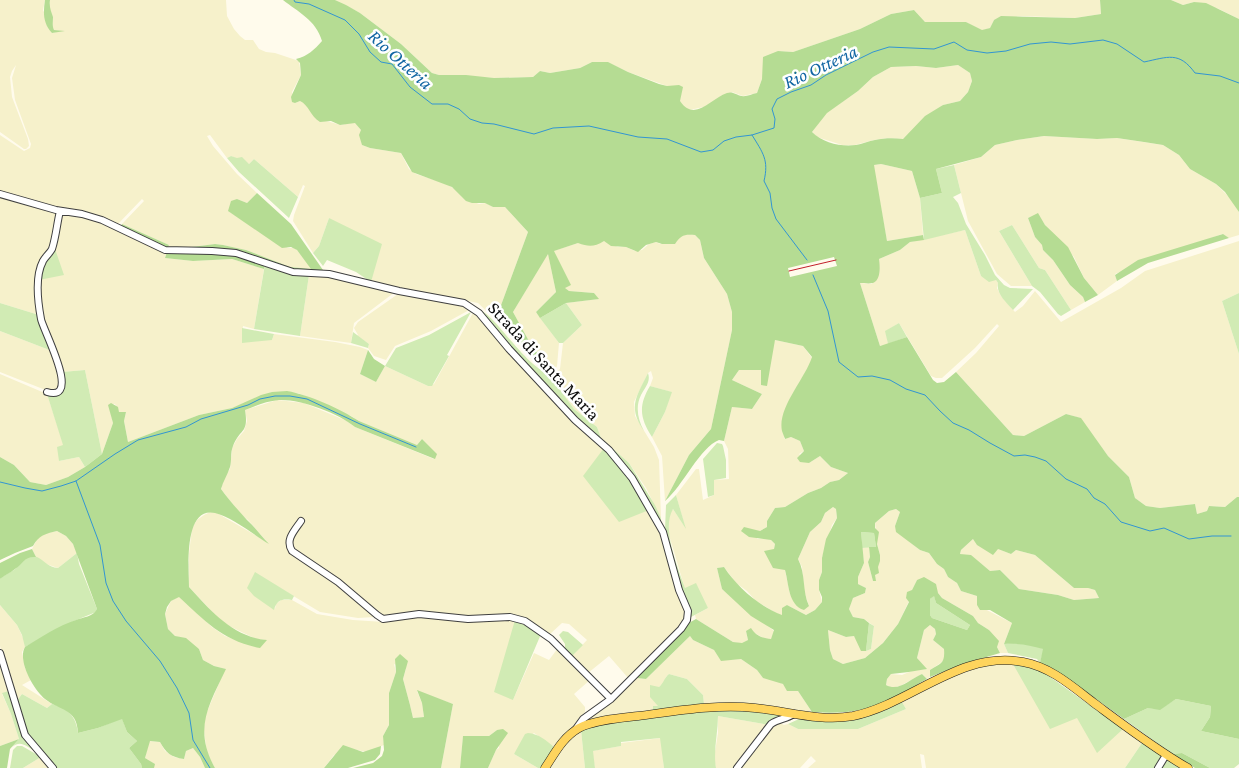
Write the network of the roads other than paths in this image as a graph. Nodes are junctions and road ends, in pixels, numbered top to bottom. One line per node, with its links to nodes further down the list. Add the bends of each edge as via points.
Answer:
1 (0, 194): 2 (street, Strada di Santa Maria)
2 (60, 211): 3 (street, via 52,247 43,261 37,287 41,320 61,375 60,390 54,394); 6 (street, Strada di Santa Maria, via 102,220 165,250 236,253 293,272 329,274 399,292 464,303 479,314 575,420 614,455 632,478 663,532 687,609 686,620 681,629)
3 (47, 392)
4 (300, 521): 6 (street, via 289,541 292,551 338,582 378,617 389,619 419,614 521,620 551,639)
5 (0, 653): 10 (street, via 25,735)
6 (611, 699): 8 (street, Strada di Santa Maria, via 583,719)
7 (794, 714): 8 (main road, via 718,706 623,718 588,724); 9 (main road, via 830,718 859,714 884,706 970,665 1013,660 1033,664 1057,676); 12 (street, via 771,724)
8 (575, 730): 11 (main road, via 562,742)
9 (1166, 755): 13 (street); 14 (main road)
10 (53, 768)
11 (545, 768)
12 (737, 768)
13 (1158, 768)
14 (1188, 768)

